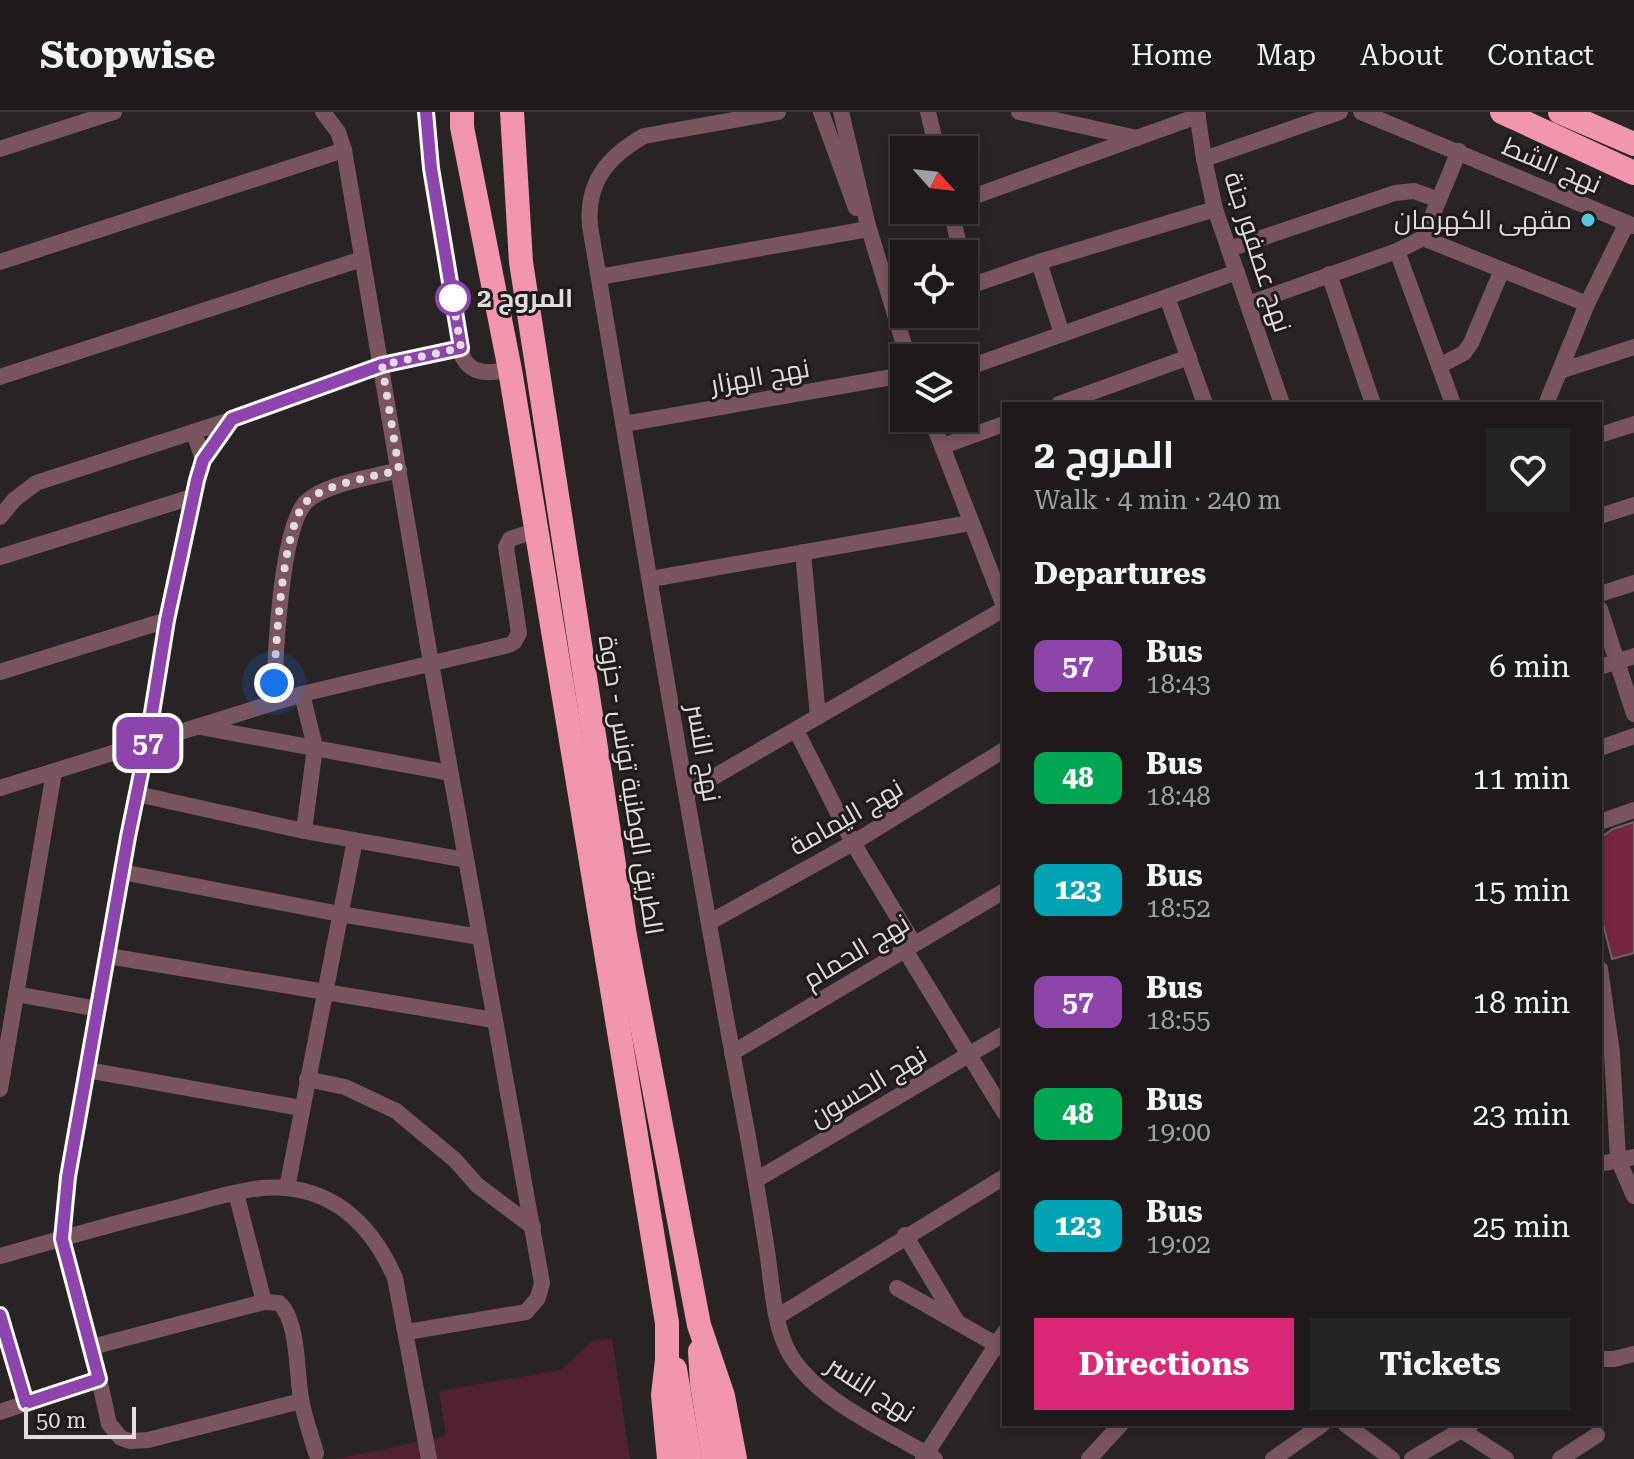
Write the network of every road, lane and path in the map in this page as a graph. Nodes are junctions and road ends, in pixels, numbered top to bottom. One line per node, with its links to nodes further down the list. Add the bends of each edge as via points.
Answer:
1 (114, 112): 19 (street)
2 (323, 112): 20 (street)
3 (426, 112): 46 (street)
4 (512, 112): 149 (highway, الطريق الوطنية تونس - حزوة, via 521,262 623,921)
5 (778, 112): 38 (street, نهج النسر, via 644,136 614,156 588,206)
6 (821, 112): 28 (street, via 849,195)
7 (841, 112): 28 (street)
8 (928, 112): 16 (street)
9 (1019, 112): 17 (street)
10 (1340, 112): 22 (street)
11 (1361, 112): 21 (street, نهج الشط)
12 (1502, 112): 23 (highway)
13 (1560, 112): 18 (highway)
14 (1197, 114): 17 (street); 22 (street, نهج عصفور جنة)
15 (460, 117): 51 (highway, الطريق الوطنية تونس - حزوة)
16 (934, 136)
17 (1138, 139): 24 (street)
18 (1634, 144)
19 (0, 149)
20 (344, 150): 32 (street); 33 (street)
21 (1459, 151): 25 (street); 27 (street, نهج الشط)
22 (1204, 159): 26 (street, نهج عصفور جنة)
23 (1634, 173)
24 (978, 195)
25 (1439, 200): 29 (street); 30 (street, via 1414,191 1395,193)
26 (1215, 209): 30 (street, نهج عصفور جنة); 34 (street)
27 (1631, 225): 43 (street)
28 (868, 226): 38 (street); 40 (street)
29 (1423, 238): 31 (street); 35 (street)
30 (1229, 249): 36 (street, نهج عصفور جنة)
31 (1397, 251): 37 (street); 50 (street)
32 (362, 259): 49 (street); 53 (street)
33 (0, 262)
34 (1039, 262): 39 (street); 44 (street)
35 (1502, 270): 43 (street); 50 (street, via 1471,343 1464,353)
36 (1237, 272): 41 (street); 42 (street, نهج عصفور جنة)
37 (1329, 274): 42 (street); 58 (street)
38 (599, 277): 62 (street, نهج النسر)
39 (978, 283)
40 (890, 288)
41 (1167, 297): 44 (street); 47 (street)
42 (1248, 304): 57 (street, نهج عصفور جنة)
43 (1587, 304): 52 (street)
44 (1062, 334): 48 (street)
45 (1634, 347): 52 (street)
46 (461, 348): 49 (street); 51 (street, via 468,367 476,372)
47 (1189, 357): 55 (street); 56 (street)
48 (978, 364)
49 (382, 365): 61 (street); 70 (street)
50 (1439, 366): 59 (street)
51 (510, 370): 76 (highway, الطريق الوطنية تونس - حزوة)
52 (1560, 371): 60 (street)
53 (0, 377)
54 (890, 377): 62 (street, نهج الهزار)
55 (1088, 399)
56 (1204, 402)
57 (1281, 402)
58 (1372, 402)
59 (1452, 402)
60 (1547, 402)
61 (232, 419): 65 (street); 69 (street)
62 (624, 424): 79 (street, نهج النسر)
63 (1634, 424): 67 (street)
64 (1002, 425): 68 (street)
65 (194, 432): 69 (street); 74 (street, via 36,483)
66 (937, 432): 68 (street)
67 (1602, 434)
68 (943, 446): 75 (street)
69 (203, 460): 71 (street)
70 (399, 470): 87 (street); 91 (street, via 331,488 307,501 297,514 283,590)
71 (192, 497): 78 (street); 84 (street)
72 (1634, 505): 73 (street)
73 (1602, 515)
74 (0, 517)
75 (970, 523): 77 (street); 82 (street)
76 (537, 530): 87 (street, via 510,539 506,547 518,627 514,642); 147 (highway, الطريق الوطنية تونس - حزوة)
77 (803, 552): 79 (street); 93 (street)
78 (0, 557)
79 (651, 579): 104 (street, نهج النسر)
80 (1634, 583): 81 (street)
81 (1602, 593)
82 (1002, 602)
83 (1002, 608): 93 (street)
84 (167, 620): 89 (street); 97 (street)
85 (1602, 623): 88 (street)
86 (1634, 656): 88 (street)
87 (431, 663): 90 (street); 102 (street)
88 (1608, 664): 92 (street)
89 (0, 672)
90 (302, 694): 91 (street); 98 (street)
91 (274, 702): 94 (street)
92 (1634, 714)
93 (818, 717): 95 (street)
94 (198, 727): 97 (street); 98 (street)
95 (796, 730): 104 (street); 110 (street)
96 (1634, 736): 99 (street)
97 (147, 744): 101 (street); 105 (street)
98 (315, 747): 102 (street); 108 (street)
99 (1602, 747)
100 (1002, 751): 110 (street, نهج اليمامة)
101 (54, 772): 103 (street); 121 (street)
102 (450, 773): 111 (street)
103 (0, 788)
104 (686, 793): 115 (street, نهج النسر)
105 (137, 794): 108 (street); 112 (street)
106 (1634, 810): 107 (street)
107 (1602, 821)
108 (304, 831): 109 (street)
109 (355, 840): 111 (street); 114 (street)
110 (853, 843): 115 (street, نهج اليمامة); 117 (street)
111 (466, 860): 116 (street)
112 (122, 872): 114 (street); 118 (street)
113 (1002, 892): 117 (street, نهج الحمام)
114 (340, 914): 116 (street); 120 (street)
115 (710, 922): 125 (street, نهج النسر)
116 (480, 937): 123 (street)
117 (909, 947): 125 (street, نهج الحمام); 126 (street)
118 (108, 956): 120 (street); 122 (street)
119 (1602, 983): 132 (street)
120 (324, 992): 123 (street); 128 (street)
121 (10, 1003): 122 (street); 129 (street)
122 (98, 1009): 127 (street)
123 (494, 1020): 139 (street)
124 (1002, 1035): 126 (street, نهج الحسون)
125 (732, 1053): 135 (street, نهج النسر)
126 (969, 1054): 131 (street); 135 (street, نهج الحسون)
127 (87, 1070): 130 (street); 141 (street)
128 (307, 1079): 130 (street); 139 (street, via 345,1087 396,1111 477,1185)
129 (0, 1089)
130 (301, 1108): 136 (street)
131 (1002, 1109)
132 (1626, 1158): 133 (street); 138 (street)
133 (1602, 1164)
134 (1002, 1178): 140 (street)
135 (756, 1180): 146 (street, نهج النسر)
136 (287, 1188): 137 (street); 150 (street, via 335,1203 370,1233 395,1278)
137 (236, 1193): 141 (street); 144 (street)
138 (1634, 1196)
139 (533, 1227): 150 (street, via 542,1283 526,1312)
140 (905, 1235): 146 (street); 148 (street)
141 (62, 1239): 142 (street); 152 (street)
142 (0, 1256)
143 (897, 1288): 148 (street)
144 (264, 1302): 152 (street); 156 (street, via 279,1303 288,1314)
145 (0, 1315): 157 (street)
146 (777, 1317): 165 (street, نهج النسر, via 797,1367 813,1382)
147 (667, 1323): 167 (highway, الطريق الوطنية تونس - حزوة, via 663,1417); 168 (highway)
148 (959, 1324): 151 (street)
149 (699, 1325): 169 (highway, via 700,1370); 170 (highway, الطريق الوطنية تونس - حزوة, via 720,1384)
150 (407, 1332): 166 (street)
151 (1002, 1342): 165 (street)
152 (92, 1347): 155 (street)
153 (1634, 1354): 154 (street)
154 (1602, 1359)
155 (99, 1379): 156 (street, via 109,1424 130,1441); 157 (street)
156 (301, 1401): 164 (street)
157 (26, 1403): 158 (street)
158 (0, 1412)
159 (1118, 1426): 171 (street)
160 (1320, 1426): 172 (street)
161 (1348, 1426): 173 (street)
162 (1466, 1427): 174 (street); 175 (street)
163 (1597, 1435): 176 (street)
164 (316, 1453)
165 (928, 1457)
166 (429, 1459)
167 (669, 1459)
168 (690, 1459)
169 (714, 1459)
170 (735, 1459)
171 (1089, 1459)
172 (1273, 1459)
173 (1392, 1459)
174 (1412, 1459)
175 (1506, 1459)
176 (1560, 1459)

